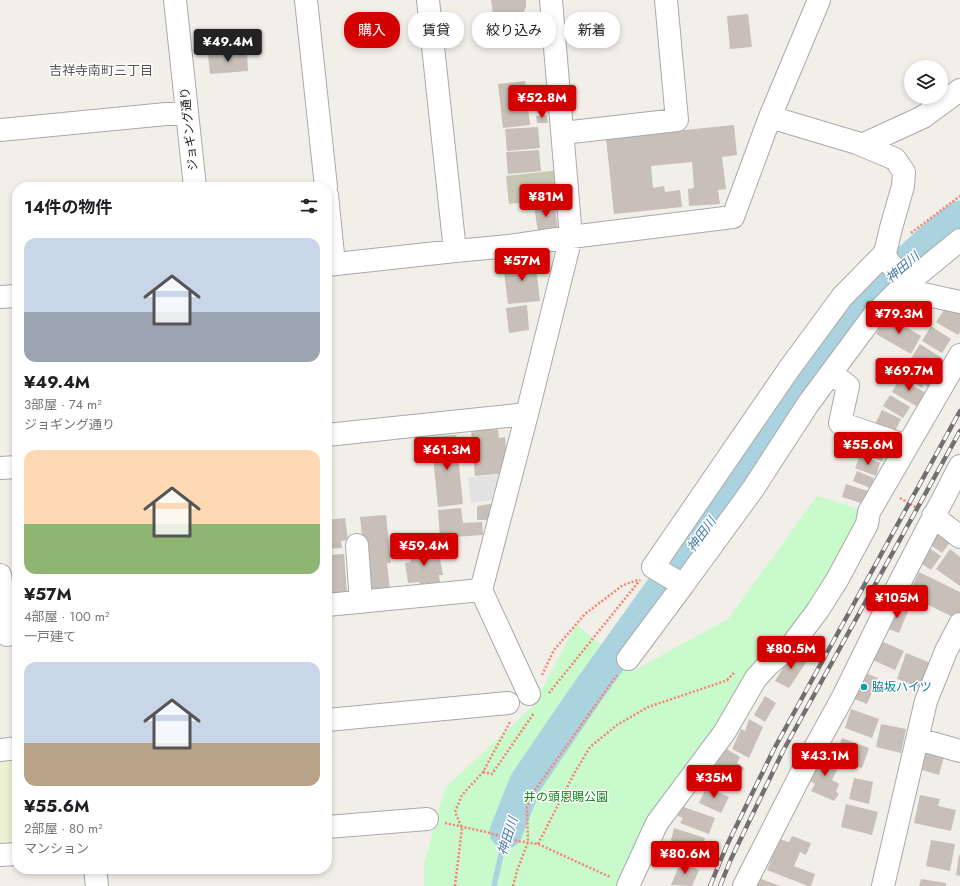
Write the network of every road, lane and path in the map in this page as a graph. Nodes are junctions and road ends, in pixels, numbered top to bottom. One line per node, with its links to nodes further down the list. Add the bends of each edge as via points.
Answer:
1 (175, 0): 8 (street, ジョギング通り)
2 (306, 0): 14 (street)
3 (428, 0): 19 (street)
4 (551, 0): 11 (street)
5 (666, 0): 11 (street, via 676,120)
6 (819, 0): 9 (street)
7 (960, 90): 12 (street, via 923,117)
8 (187, 112): 10 (street); 13 (street, ジョギング通り)
9 (770, 117): 12 (street); 17 (street, via 733,217)
10 (0, 130)
11 (563, 134): 17 (street)
12 (862, 145): 20 (street, via 895,159 904,172)
13 (194, 182)
14 (325, 182)
15 (960, 196): 16 (path)
16 (910, 235)
17 (571, 237): 19 (street); 28 (street)
18 (960, 240): 22 (street)
19 (455, 251): 21 (street)
20 (886, 256): 22 (street); 38 (street, via 842,297 767,400)
21 (332, 265)
22 (904, 286): 25 (street); 27 (street, via 874,315)
23 (12, 296): 24 (street)
24 (0, 297)
25 (960, 302)
26 (960, 355): 30 (street)
27 (831, 373): 30 (street, via 848,386 840,423); 38 (street, via 753,489)
28 (527, 414): 29 (street); 39 (street)
29 (332, 434)
30 (907, 446): 45 (street, via 869,512 867,524 837,580 818,610 792,646 768,665)
31 (960, 466): 34 (street)
32 (12, 467): 33 (street)
33 (0, 468)
34 (933, 516): 35 (street); 67 (street, via 843,697)
35 (960, 537)
36 (357, 545): 40 (street)
37 (0, 575): 43 (street)
38 (669, 576): 44 (street); 47 (path, via 641,580)
39 (481, 590): 40 (street); 47 (street)
40 (361, 602): 41 (street)
41 (332, 605)
42 (960, 624): 50 (street, via 926,701)
43 (8, 635)
44 (628, 659): 58 (path, via 533,793 527,807)
45 (747, 673): 46 (path); 46 (path); 66 (street, via 724,733 657,823)
46 (727, 680): 59 (path, via 648,708 617,725 590,747)
47 (537, 701): 54 (path, via 492,774)
48 (508, 703): 49 (street)
49 (332, 720)
50 (918, 739): 53 (street); 68 (street)
51 (12, 749): 52 (street)
52 (0, 750)
53 (960, 751)
54 (483, 772)
55 (427, 819): 56 (street); 57 (path)
56 (332, 827)
57 (462, 828): 58 (path); 64 (path)
58 (528, 842): 59 (path); 65 (path)
59 (538, 844): 66 (path)
60 (12, 854): 61 (street)
61 (0, 855)
62 (96, 874): 63 (street)
63 (97, 886)
64 (455, 886)
65 (513, 886)
66 (628, 886)
67 (744, 886)
68 (883, 886)

